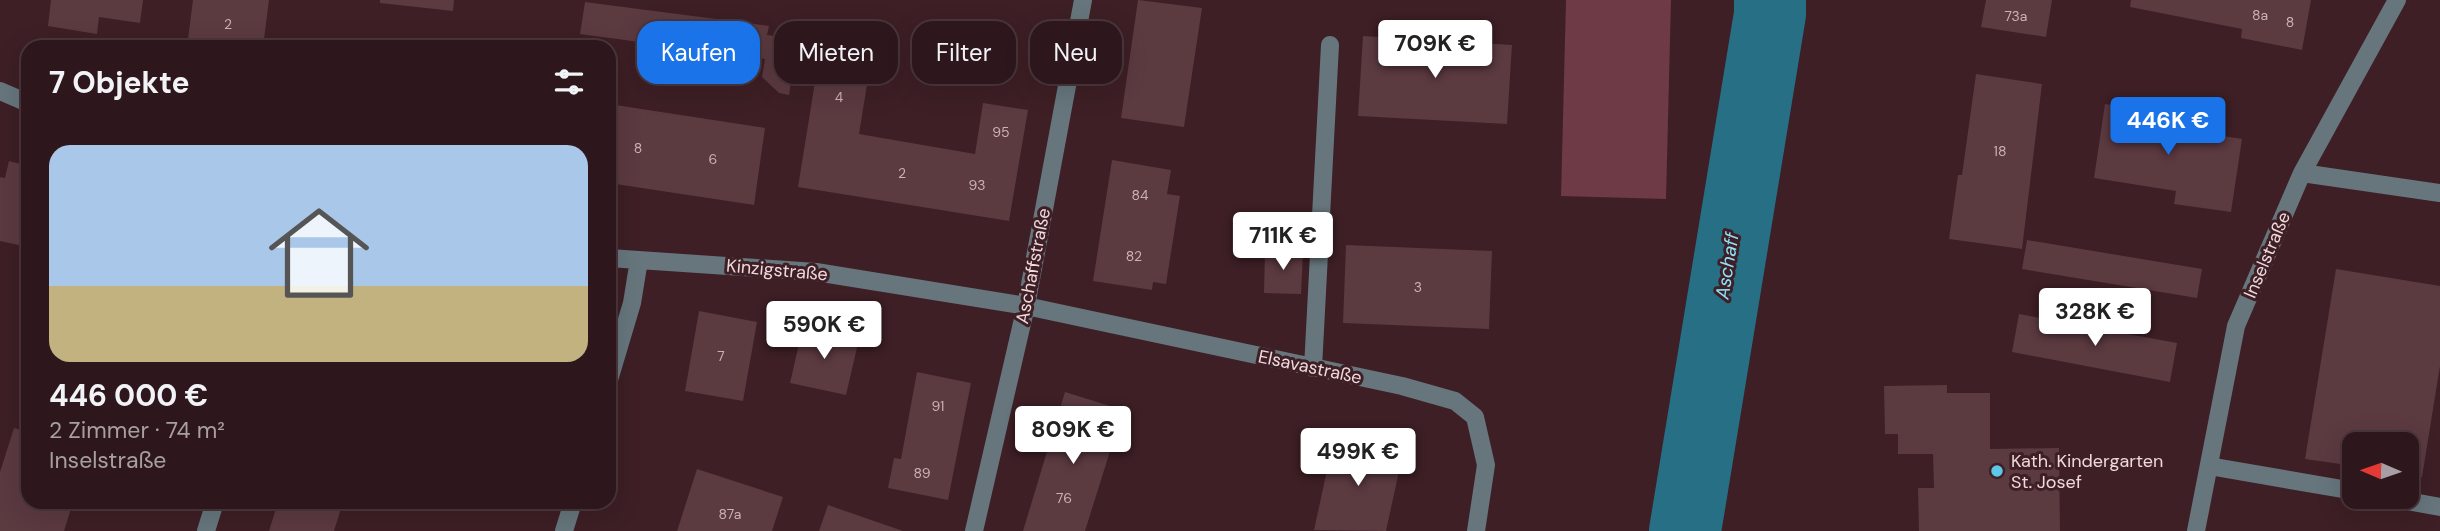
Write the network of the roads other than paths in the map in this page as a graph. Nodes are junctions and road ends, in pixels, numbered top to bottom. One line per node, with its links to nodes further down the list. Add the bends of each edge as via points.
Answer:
1 (1083, 0): 10 (street, Aschaffstraße)
2 (2396, 0): 6 (street, Inselstraße)
3 (1330, 45): 12 (street)
4 (0, 91): 5 (street)
5 (21, 100)
6 (2302, 173): 7 (street); 13 (street, Inselstraße, via 2236,326)
7 (2440, 193)
8 (616, 258): 9 (street, Kinzigstraße)
9 (639, 260): 10 (street, Kinzigstraße, via 816,272); 11 (street)
10 (1026, 306): 12 (street, Elsavastraße); 21 (street, Aschaffstraße)
11 (616, 357)
12 (1313, 368): 22 (street, Elsavastraße, via 1455,401 1475,417 1486,466)
13 (2209, 466): 14 (street); 23 (street, Inselstraße)
14 (2342, 489)
15 (2419, 503): 16 (street)
16 (2440, 507)
17 (213, 509): 19 (street)
18 (571, 509): 20 (street)
19 (206, 531)
20 (564, 531)
21 (975, 531)
22 (1476, 531)
23 (2196, 531)

